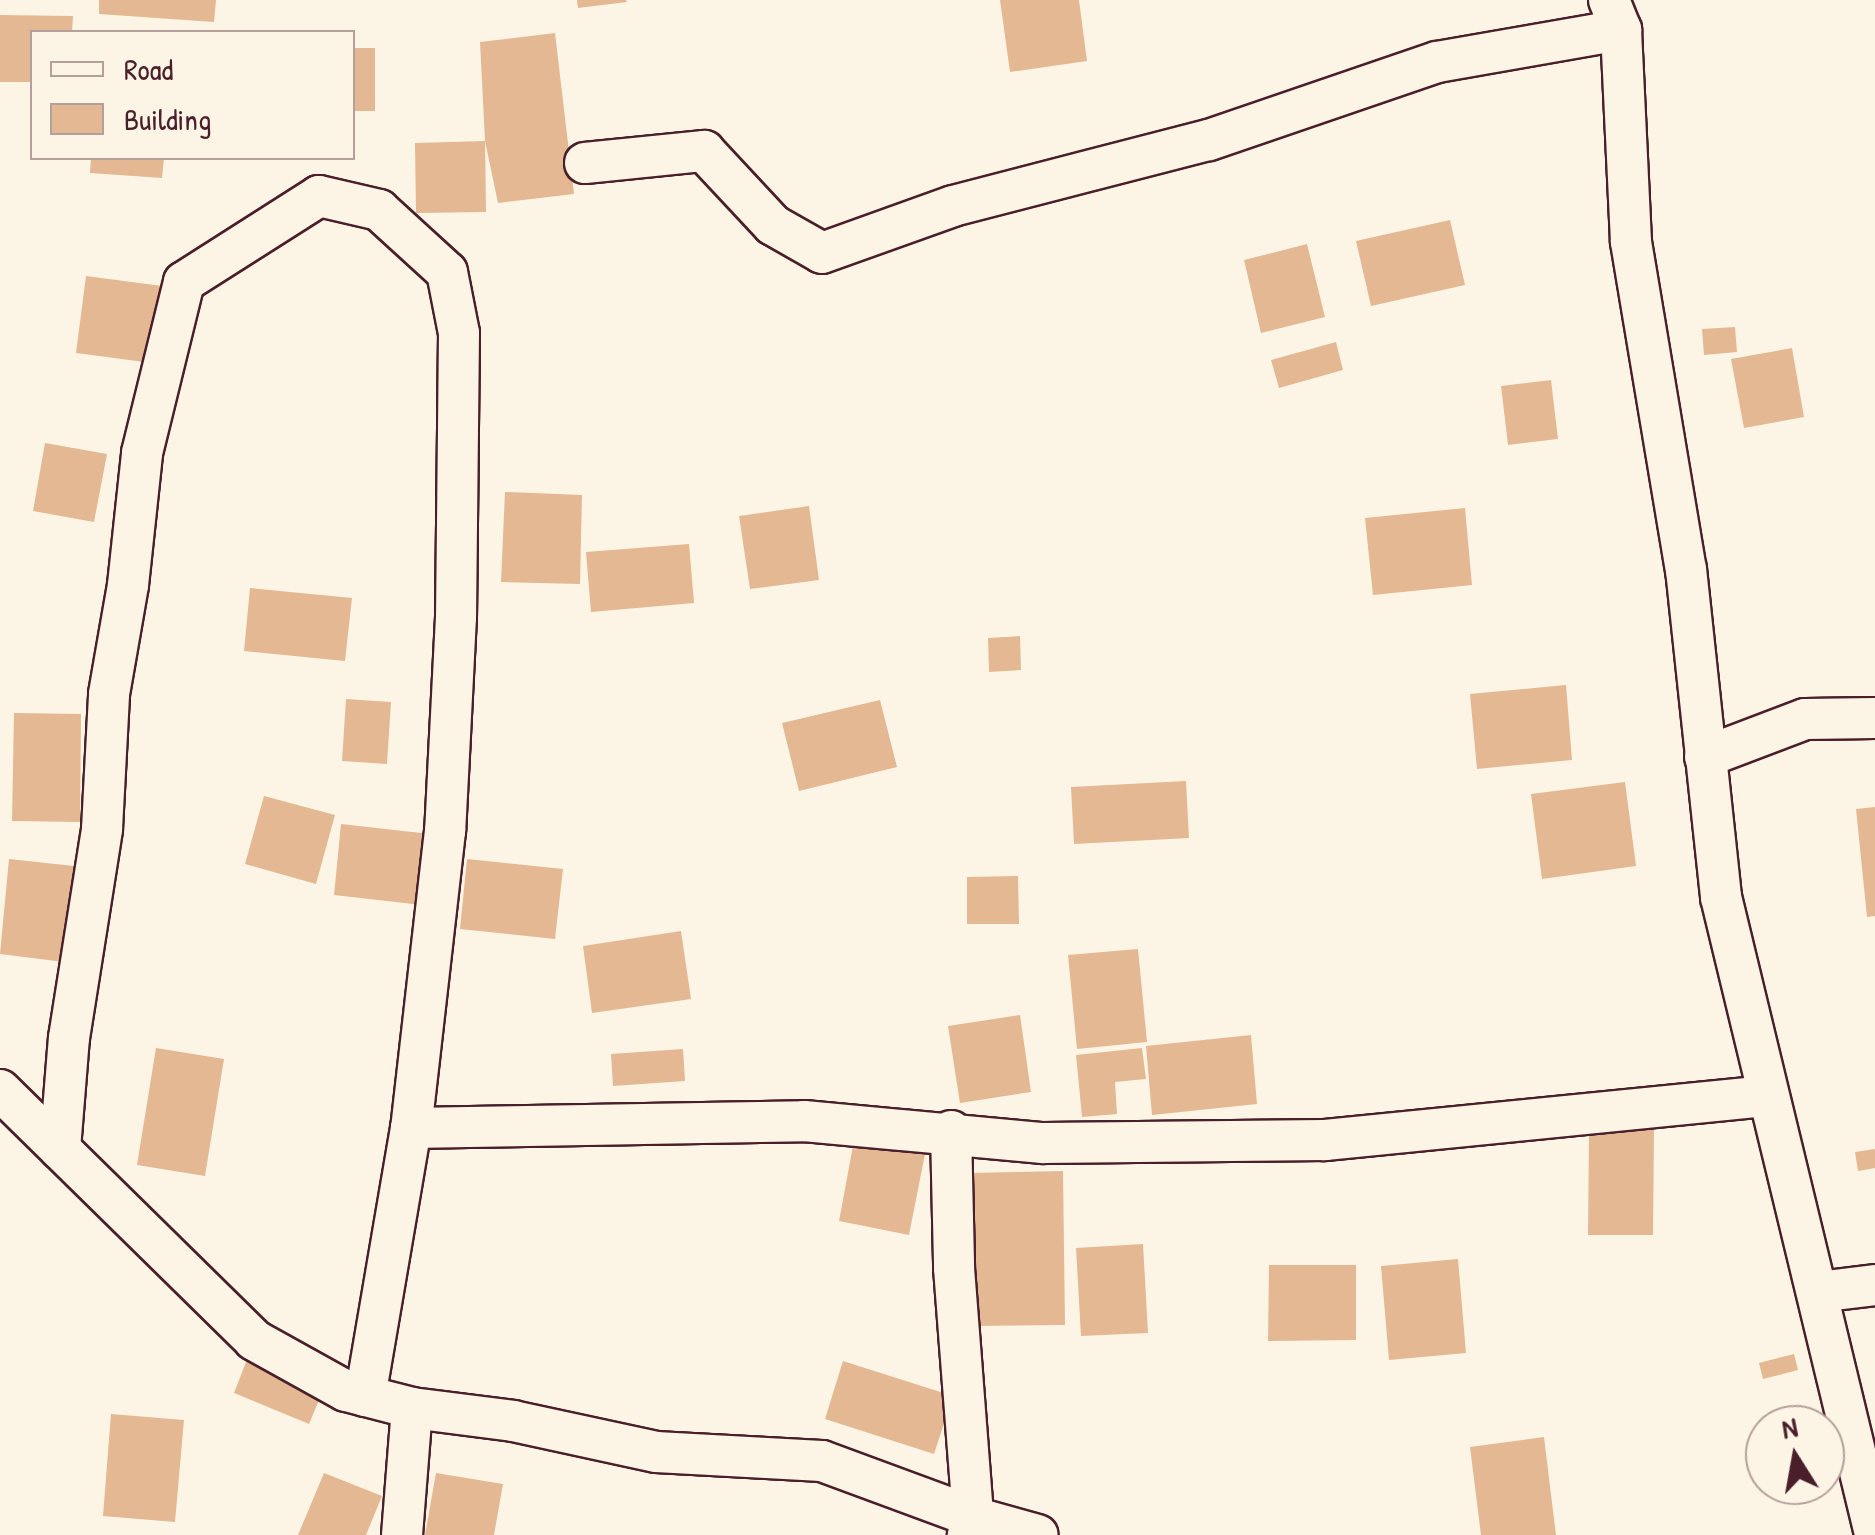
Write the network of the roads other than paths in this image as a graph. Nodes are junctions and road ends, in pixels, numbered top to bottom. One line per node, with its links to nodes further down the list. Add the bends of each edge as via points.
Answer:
1 (1615, 15): 2 (street, via 1437,62 1209,140 953,206 822,253 773,225 704,150); 4 (street, via 1631,242 1686,569)
2 (584, 163)
3 (1875, 718): 4 (street, via 1805,719)
4 (1705, 757): 6 (street, via 1721,897)
5 (0, 1090): 9 (street)
6 (1768, 1096): 8 (street, via 1325,1140 1043,1142); 11 (street)
7 (411, 1128): 8 (street, via 804,1121); 9 (street, via 446,831 459,332 447,272 379,210 319,196 184,282 142,453); 12 (street)
8 (951, 1131): 14 (street)
9 (60, 1149): 12 (street, via 254,1340)
10 (1875, 1285): 11 (street)
11 (1818, 1292): 15 (street)
12 (364, 1396): 13 (street)
13 (412, 1408): 14 (street, via 513,1421 656,1452 822,1461); 16 (street)
14 (970, 1526): 17 (street)
15 (1875, 1534)
16 (402, 1535)
17 (1038, 1535)

